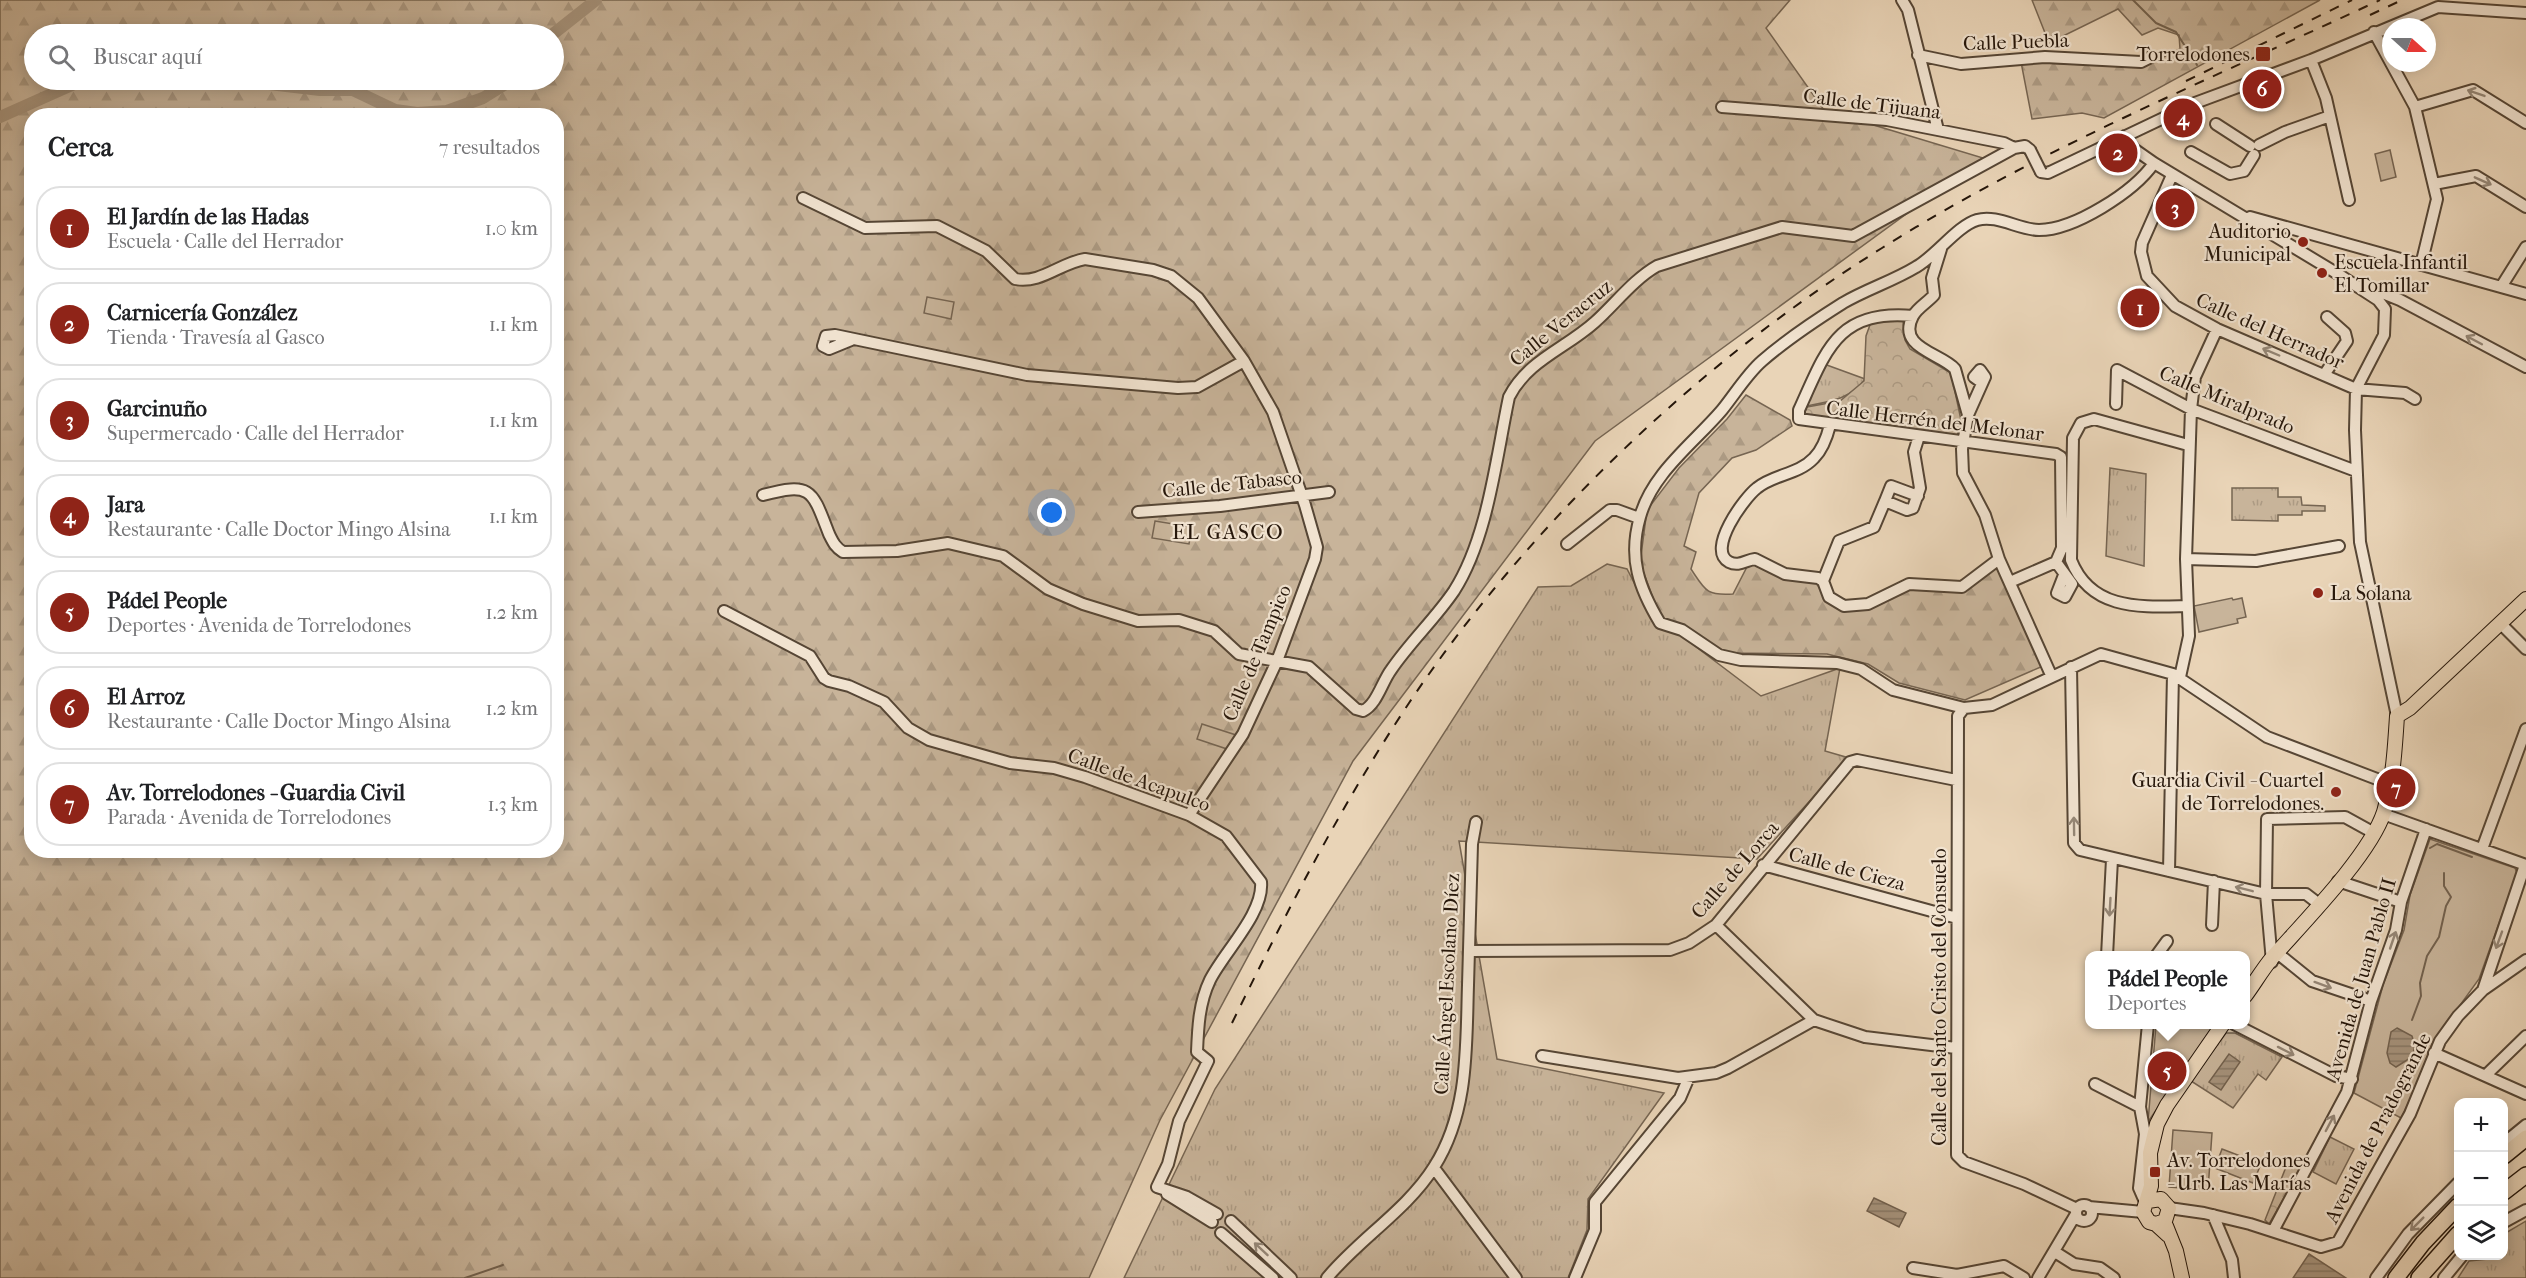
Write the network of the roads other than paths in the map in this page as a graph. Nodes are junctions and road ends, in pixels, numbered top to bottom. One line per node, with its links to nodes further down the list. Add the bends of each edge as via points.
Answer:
1 (1902, 0): 4 (street)
2 (2526, 13): 3 (street, via 2438,7)
3 (2374, 32): 6 (street); 8 (street)
4 (1918, 55): 5 (street, Calle Puebla, via 1960,64 2045,57 2141,62); 12 (street)
5 (2151, 57)
6 (2310, 60): 9 (street); 13 (street)
7 (1722, 107): 12 (street, Calle de Tijuana, via 1887,120)
8 (2415, 107): 10 (street, one-way to 8, via 2473,90); 19 (street)
9 (2330, 116): 15 (street); 21 (street)
10 (2526, 123)
11 (2216, 124): 15 (street)
12 (1938, 130): 14 (street, Calle de Tijuana)
13 (2125, 136): 14 (street, bridge, via 2048,173 2041,172 2025,146); 17 (street)
14 (2014, 148): 75 (street, Calle Veracruz, via 1853,236 1782,227 1646,272 1593,324 1534,364 1518,380 1509,397 1480,532 1470,559 1455,590 1390,670 1370,706 1363,711 1356,709 1315,670)
15 (2254, 148): 16 (street, via 2244,171 2230,174)
16 (2191, 152)
17 (2154, 164): 18 (street); 27 (street, via 2123,194 2060,226 2040,230 1983,219 1967,226)
18 (2172, 175): 23 (street); 36 (street, Calle del Herrador, via 2142,243 2143,262 2152,283 2175,306)
19 (2434, 184): 22 (street, one-way to 22, via 2476,176); 28 (street, via 2437,206)
20 (803, 198): 38 (street, Calle de Tampico, via 865,228 937,226 986,250 1015,279 1042,277 1085,259 1171,276 1198,298)
21 (2349, 200)
22 (2526, 207)
23 (2241, 215): 24 (street); 25 (street)
24 (2291, 227): 25 (street, via 2285,230); 28 (street)
25 (2282, 240): 29 (street)
26 (2526, 247): 30 (street)
27 (1941, 249): 34 (street, via 1932,278 1934,295); 61 (street, via 1917,267 1842,304 1761,362 1671,464 1644,503)
28 (2421, 265): 30 (street)
29 (2338, 274): 32 (street); 33 (street, via 2378,300)
30 (2501, 287): 31 (street)
31 (2526, 294)
32 (2400, 300): 33 (street); 39 (street, one-way to 32)
33 (2385, 309): 42 (street, via 2384,335)
34 (1913, 316): 43 (street, via 1914,342 1950,363); 50 (street, Calle Herrén del Melonar, via 1866,318 1838,337 1823,358 1798,415 1802,422)
35 (2327, 317): 40 (street, via 2345,333 2347,341)
36 (2217, 329): 40 (street, Calle del Herrador, one-way to 36); 47 (street, via 2195,377)
37 (851, 340): 38 (street, via 1027,375 1178,388 1197,387)
38 (1244, 361): 57 (street, Calle de Tampico, via 1273,412)
39 (2526, 367)
40 (2324, 375): 42 (street, Calle del Herrador)
41 (1981, 382): 44 (street)
42 (2356, 389): 45 (street, Calle del Herrador, via 2405,393); 54 (street)
43 (1962, 396): 44 (street); 48 (street)
44 (1974, 398): 48 (street)
45 (2415, 399)
46 (2116, 404): 47 (street, Calle Miralprado, via 2117,370)
47 (2191, 409): 49 (street, Calle Miralprado); 52 (street)
48 (1968, 415): 53 (street)
49 (2211, 417): 52 (street, via 2199,423); 54 (street, Calle Miralprado)
50 (1830, 426): 51 (street, Calle Herrén del Melonar); 68 (street, via 1820,450 1805,466 1765,482 1748,497 1730,522 1721,548 1730,562 1755,559 1785,574 1811,575)
51 (1919, 436): 53 (street, Calle Herrén del Melonar); 58 (street, via 1914,452)
52 (2189, 440): 65 (street); 71 (street, via 2094,419 2081,423 2073,438 2071,560 2077,575 2102,598 2154,607)
53 (1963, 442): 64 (street, via 1963,473 1985,514); 66 (street, Calle Herrén del Melonar, via 2061,457 2062,548)
54 (2356, 471): 80 (street, via 2360,542)
55 (1329, 492): 57 (street, Calle de Tabasco)
56 (763, 495): 75 (street, via 788,488 808,492 817,503 833,542 843,552 897,551 948,543 972,547 1004,556 1048,589 1083,604 1138,621 1188,623 1221,635 1239,654)
57 (1302, 495): 60 (street, Calle de Tabasco); 75 (street, Calle de Tampico, via 1317,547)
58 (1918, 496): 59 (street, via 1913,508 1907,510); 59 (street, via 1891,486)
59 (1885, 501): 68 (street, via 1874,526 1839,541)
60 (1138, 512)
61 (1639, 518): 62 (street, via 1610,510); 79 (street, via 1634,565 1660,624 1682,630 1719,655 1741,660 1837,663 1861,669 1893,690)
62 (1567, 544)
63 (2339, 546): 65 (street, via 2256,561)
64 (1999, 559): 68 (street, via 1962,587 1909,584 1855,607 1836,603); 69 (street)
65 (2186, 559): 71 (street)
66 (2056, 562): 67 (street); 69 (street)
67 (2064, 576)
68 (1823, 581)
69 (2010, 582): 77 (street)
70 (2526, 599): 73 (main road)
71 (2187, 606): 78 (street, via 2189,636)
72 (724, 611): 85 (street, Calle de Acapulco, via 810,656 829,681 884,702 908,728 929,740 1011,763 1065,771)
73 (2500, 623): 74 (street); 80 (main road)
74 (2526, 649)
75 (1277, 661): 85 (street, Calle de Tampico, via 1243,734)
76 (2071, 667): 77 (street); 78 (street, via 2102,654); 90 (street, one-way to 76, via 2080,850 2074,843)
77 (2051, 675): 79 (street, via 1992,705)
78 (2177, 675): 83 (street, via 2267,736); 93 (street)
79 (1964, 708): 82 (street, Calle del Santo Cristo del Consuelo, via 1958,716)
80 (2397, 716): 83 (main road)
81 (2526, 729): 89 (street)
82 (1956, 780): 91 (street, Calle de Lorca, via 1857,760 1850,762); 99 (street, Calle del Santo Cristo del Consuelo)
83 (2390, 784): 84 (main road)
84 (2383, 814): 87 (street); 88 (main road)
85 (1190, 815): 140 (street, Calle de Acapulco, via 1226,836 1261,882 1262,891 1210,980 1198,1017 1197,1052 1208,1061 1179,1121 1168,1164 1157,1187 1187,1197)
86 (1476, 822): 103 (street, Calle Ángel Escolano Díez)
87 (2426, 829): 89 (street); 97 (street, Avenida de Juan Pablo II)
88 (2374, 833): 94 (main road); 96 (street, via 2345,817 2268,819)
89 (2482, 849): 92 (street)
90 (2112, 859): 93 (street); 104 (street, one-way to 104)
91 (1763, 865): 99 (street, Calle de Cieza); 100 (street, Calle de Lorca)
92 (2526, 865): 109 (street, one-way to 109)
93 (2169, 871): 95 (street)
94 (2338, 880): 97 (street); 98 (main road)
95 (2214, 881): 96 (street, one-way to 95); 101 (street)
96 (2266, 894): 98 (street, via 2306,894); 106 (street)
97 (2401, 902): 110 (street, Avenida de Juan Pablo II, one-way to 97, via 2396,930)
98 (2319, 904): 106 (main road)
99 (1957, 918): 116 (street, Calle del Santo Cristo del Consuelo)
100 (1716, 926): 103 (street, Calle de Lorca, via 1670,950); 111 (street)
101 (2212, 926)
102 (2167, 941): 105 (street)
103 (1469, 951): 131 (street, Calle Ángel Escolano Díez, via 1462,1096 1450,1138)
104 (2107, 951)
105 (2160, 951)
106 (2280, 953): 108 (main road); 110 (street, one-way to 110, via 2312,981)
107 (2526, 960): 109 (street, Avenida de Pradogrande)
108 (2250, 990)
109 (2483, 990): 117 (street, Avenida de Pradogrande, via 2458,1016)
110 (2371, 1001): 121 (street, Avenida de Juan Pablo II)
111 (1815, 1020): 116 (street, via 1865,1037); 120 (street, via 1728,1068)
112 (2145, 1029): 124 (street)
113 (2220, 1029): 135 (main road, via 2157,1124 2150,1153)
114 (2244, 1029): 121 (street, one-way to 121, via 2336,1076)
115 (2526, 1036): 119 (street)
116 (1956, 1048): 138 (street, Calle del Santo Cristo del Consuelo, via 1959,1160 2025,1184)
117 (2434, 1053): 119 (street); 144 (street, Avenida de Pradogrande, via 2410,1114 2338,1242 2321,1247)
118 (1542, 1056): 120 (street)
119 (2486, 1075): 123 (street)
120 (1689, 1077): 155 (street, via 1680,1098 1595,1202 1595,1230)
121 (2352, 1079): 144 (street, Avenida de Juan Pablo II, one-way to 121)
122 (2095, 1084): 124 (street)
123 (2523, 1090)
124 (2140, 1107): 135 (street, via 2145,1134 2139,1188)
125 (2526, 1125): 127 (street)
126 (2526, 1138): 129 (highway)
127 (2508, 1140)
128 (2526, 1150): 130 (highway)
129 (2508, 1152)
130 (2508, 1165)
131 (1434, 1168): 153 (street, Calle Ángel Escolano Díez); 154 (street)
132 (2526, 1175): 134 (highway)
133 (2454, 1187): 161 (street, one-way to 161, via 2408,1234)
134 (2508, 1189)
135 (2149, 1200): 138 (street, Calle del Santo Cristo del Consuelo); 143 (main road, via 2164,1201); 143 (main road, via 2149,1222)
136 (2454, 1209): 162 (highway)
137 (2526, 1210): 141 (street)
138 (2083, 1214): 147 (street)
139 (2213, 1215): 143 (street, Avenida de Pradogrande); 144 (street, Avenida de Pradogrande); 160 (street, via 2232,1260)
140 (1215, 1218): 142 (street, via 1227,1215); 145 (street, via 1213,1228)
141 (2508, 1220)
142 (1231, 1221): 145 (street); 152 (street, one-way to 142)
143 (2165, 1222): 159 (main road)
144 (2272, 1230)
145 (1221, 1233): 151 (street)
146 (2454, 1239): 150 (highway)
147 (2055, 1252): 157 (street); 158 (street, via 2074,1264 2100,1268)
148 (2459, 1260): 163 (street)
149 (1913, 1268): 156 (street, via 1958,1275 2004,1266)
150 (2421, 1276)
151 (1273, 1278)
152 (1292, 1278)
153 (1327, 1278)
154 (1516, 1278)
155 (1575, 1278)
156 (2024, 1278)
157 (2038, 1278)
158 (2114, 1278)
159 (2182, 1278)
160 (2234, 1278)
161 (2376, 1278)
162 (2396, 1278)
163 (2444, 1278)

